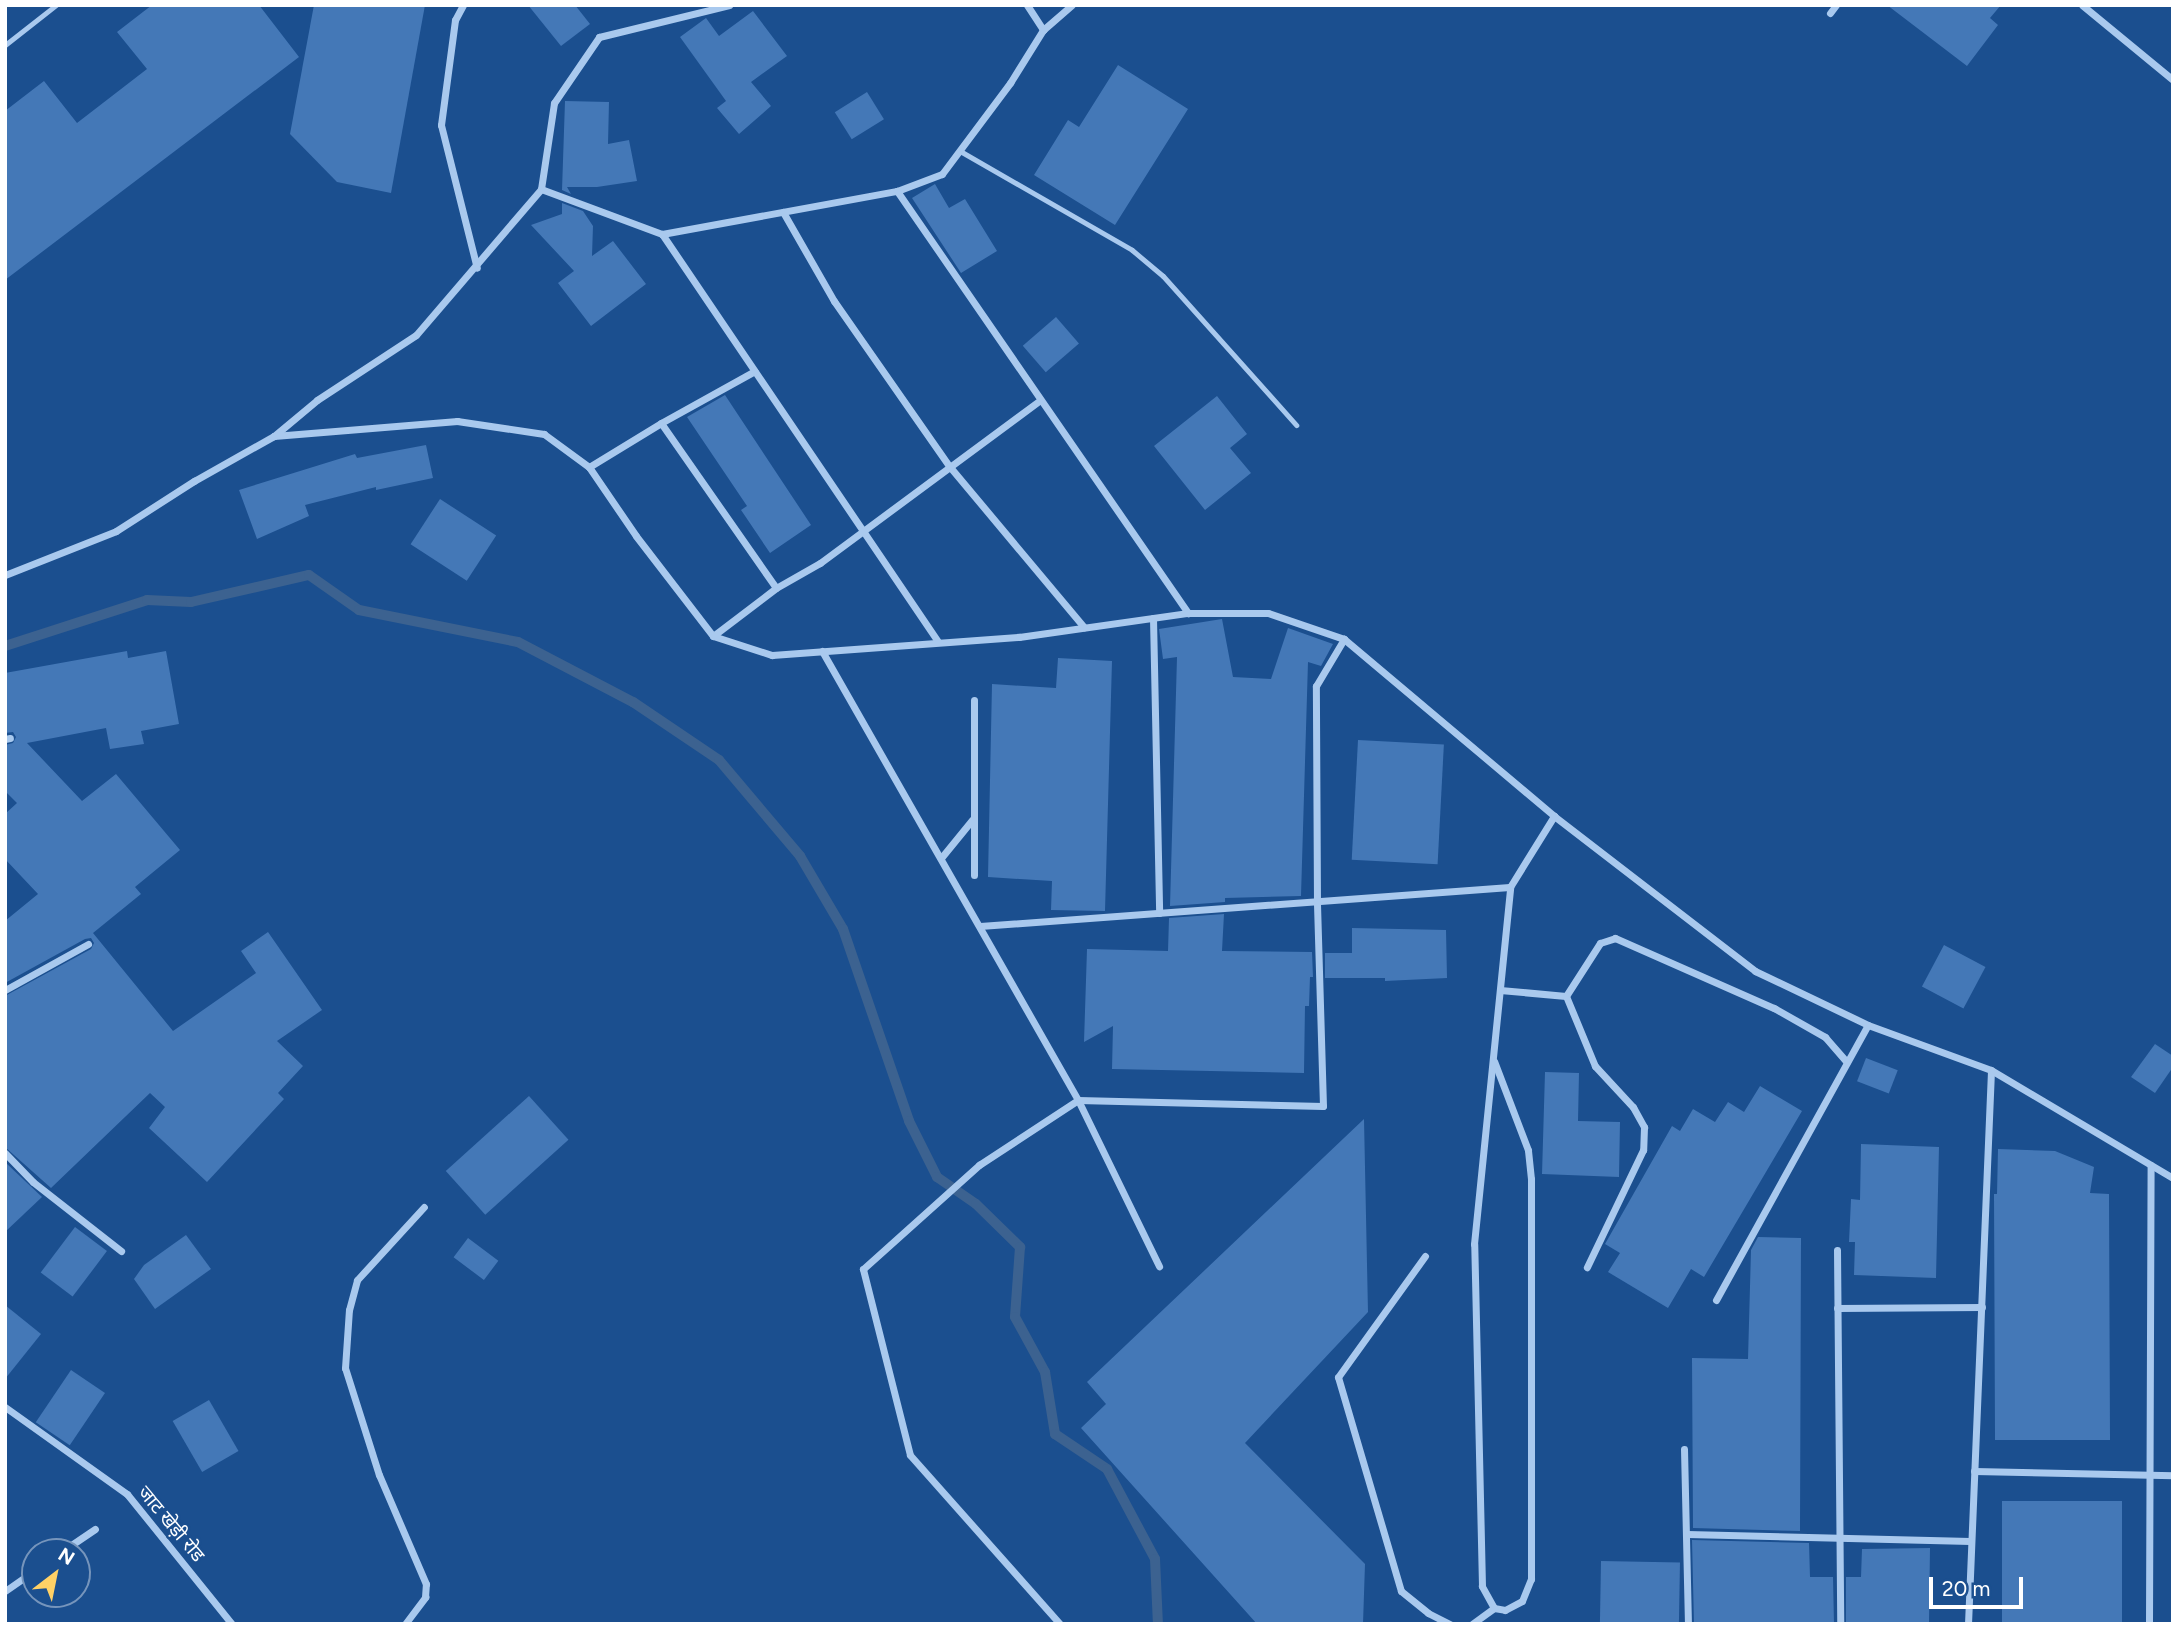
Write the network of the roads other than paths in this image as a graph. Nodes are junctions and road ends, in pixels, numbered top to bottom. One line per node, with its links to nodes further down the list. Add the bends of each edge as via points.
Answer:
1 (56, 5): 11 (lane)
2 (463, 5): 18 (street, via 455,20 441,125)
3 (729, 5): 8 (street)
4 (1027, 5): 10 (street)
5 (1072, 5): 10 (street)
6 (1836, 5): 9 (street)
7 (2084, 6): 12 (street)
8 (712, 7): 14 (street, via 599,37 554,103)
9 (1830, 13)
10 (1044, 30): 13 (street)
11 (5, 46)
12 (2173, 80)
13 (960, 150): 15 (street, via 942,174); 22 (lane, via 1132,250 1163,276)
14 (541, 189): 17 (street); 18 (street)
15 (897, 191): 16 (street); 20 (street)
16 (783, 212): 17 (street); 25 (street, via 834,302)
17 (662, 234): 19 (street)
18 (477, 268): 23 (street, via 416,335 317,400)
19 (755, 371): 21 (street); 26 (street)
20 (1039, 401): 25 (street); 29 (street)
21 (661, 422): 24 (street); 28 (street)
22 (1296, 425)
23 (274, 436): 24 (street, via 457,421 544,433); 27 (street, via 116,531)
24 (589, 467): 32 (street)
25 (950, 467): 26 (street); 31 (street)
26 (864, 531): 28 (street); 34 (street)
27 (5, 575)
28 (776, 588): 32 (street)
29 (1188, 613): 30 (street); 33 (street, via 1268,613)
30 (1153, 618): 31 (street); 43 (street)
31 (1084, 627): 34 (street, via 1019,637)
32 (713, 636): 35 (street, via 772,655)
33 (1343, 639): 37 (street); 42 (street, via 1317,685)
34 (938, 641): 35 (street)
35 (822, 651): 39 (street)
36 (974, 700): 38 (street)
37 (1554, 816): 41 (street); 49 (street, via 1755,971)
38 (972, 819): 39 (street); 40 (street)
39 (941, 858): 44 (street)
40 (974, 875)
41 (1510, 887): 42 (street); 47 (street)
42 (1317, 903): 43 (street); 53 (street, via 1323,1106)
43 (1159, 913): 44 (street)
44 (980, 926): 53 (street)
45 (88, 944): 46 (street)
46 (5, 990)
47 (1500, 990): 48 (street); 50 (street)
48 (1566, 996): 51 (street, via 1600,943 1615,938 1774,1008 1825,1037); 62 (street, via 1595,1066 1633,1107 1644,1128 1643,1150)
49 (1868, 1025): 51 (street); 52 (street)
50 (1493, 1057): 78 (street, via 1474,1244 1482,1586); 78 (street, via 1528,1150 1531,1179 1531,1579 1522,1601 1506,1609)
51 (1847, 1062): 63 (street)
52 (1991, 1070): 55 (street); 64 (street)
53 (1078, 1100): 61 (street); 81 (street, via 979,1165 863,1269 910,1455)
54 (5, 1153): 59 (street, via 33,1182)
55 (2151, 1165): 56 (street); 69 (street)
56 (2173, 1178)
57 (424, 1207): 80 (street, via 357,1280 349,1310 345,1368 379,1475 426,1584 425,1597)
58 (1837, 1250): 65 (street)
59 (121, 1251)
60 (1425, 1256): 82 (street, via 1338,1377 1401,1591)
61 (1158, 1266)
62 (1587, 1267)
63 (1716, 1300)
64 (1982, 1307): 65 (street); 68 (street)
65 (1837, 1308): 73 (street)
66 (5, 1407): 79 (street, जाट खेड़ी रोड, via 127,1494)
67 (1684, 1448): 72 (street)
68 (1974, 1471): 69 (street); 75 (street)
69 (2148, 1474): 70 (street); 87 (street)
70 (2173, 1475)
71 (95, 1529): 74 (street)
72 (1687, 1534): 73 (street); 84 (street)
73 (1839, 1536): 75 (street); 85 (street)
74 (82, 1538)
75 (1970, 1541): 86 (street)
76 (21, 1580): 77 (street)
77 (5, 1591)
78 (1494, 1608): 83 (street)
79 (232, 1624)
80 (405, 1624)
81 (1060, 1624)
82 (1450, 1624)
83 (1472, 1624)
84 (1688, 1624)
85 (1840, 1624)
86 (1968, 1624)
87 (2149, 1624)

